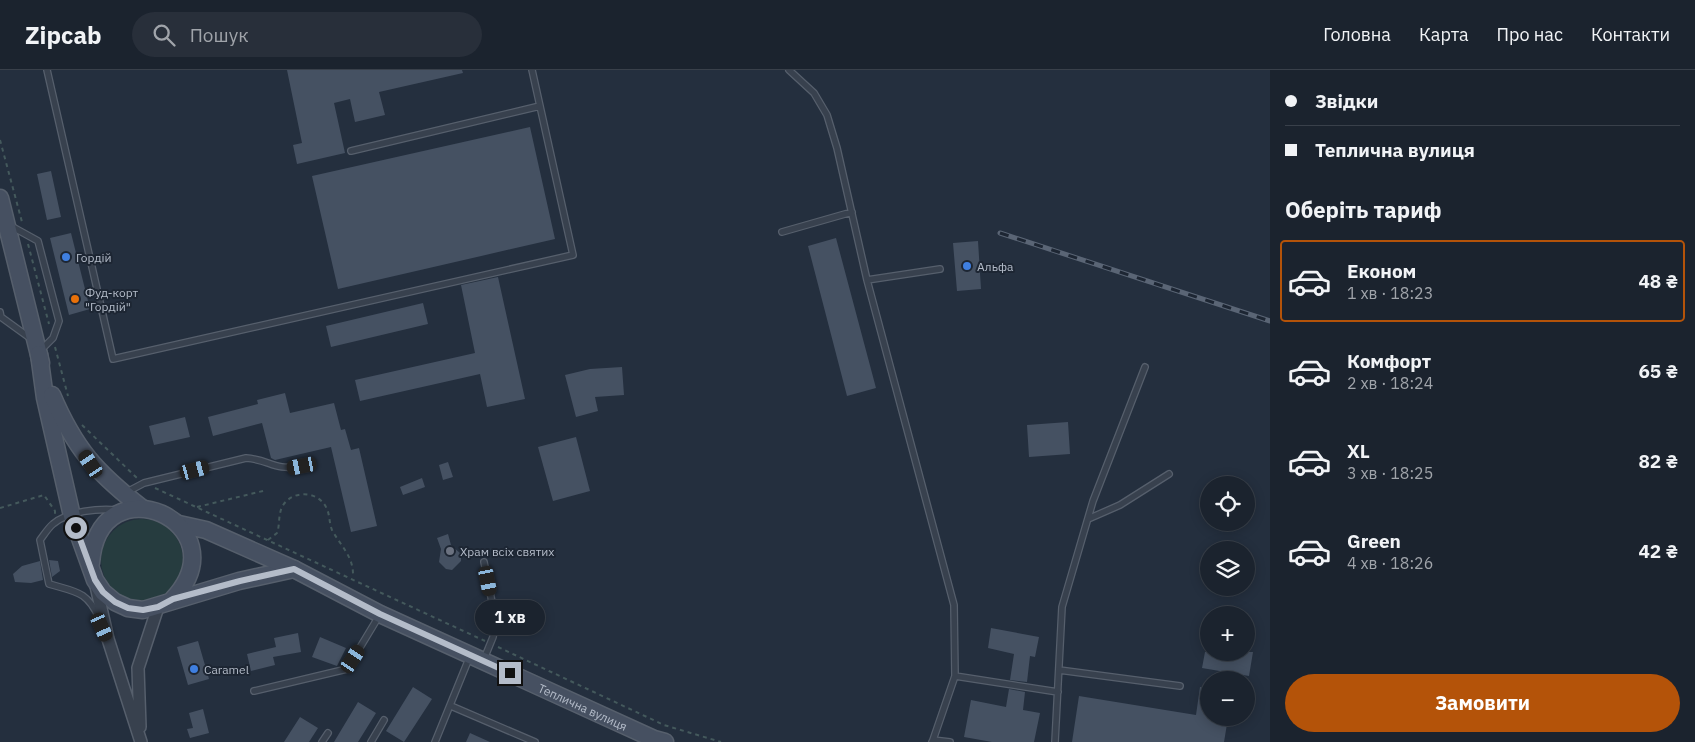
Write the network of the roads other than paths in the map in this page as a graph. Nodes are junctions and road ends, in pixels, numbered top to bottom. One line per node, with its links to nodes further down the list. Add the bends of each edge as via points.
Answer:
1 (47, 70): 4 (lane, via 113,359 573,254)
2 (532, 70): 4 (lane)
3 (789, 70): 7 (lane, via 814,93 827,115)
4 (540, 106): 5 (lane)
5 (351, 151)
6 (0, 198): 8 (main road)
7 (852, 212): 9 (lane); 11 (lane)
8 (11, 232): 13 (main road); 13 (lane, via 38,241 59,321 53,338)
9 (782, 232)
10 (940, 269): 11 (lane)
11 (867, 280): 33 (lane, via 952,596 956,635)
12 (0, 312): 13 (lane, via 1,317)
13 (37, 349): 17 (main road, via 66,427 91,464); 20 (main road)
14 (1145, 367): 21 (lane)
15 (302, 466): 17 (lane, via 284,469 259,459 246,458 144,483)
16 (1169, 474): 21 (lane, via 1120,505)
17 (124, 494): 18 (main road)
18 (142, 508): 19 (main road); 22 (main road, via 170,516)
19 (125, 510): 20 (lane, via 107,509); 24 (main road, via 110,518 99,531 92,546)
20 (72, 516): 24 (main road, via 79,540); 30 (lane, via 53,524 40,540 49,584 83,594 91,602)
21 (1088, 520): 32 (lane, via 1062,607)
22 (179, 524): 25 (main road, Теплична вулиця, via 206,530); 27 (main road, via 188,538 192,554 191,571 184,587)
23 (484, 562): 31 (lane, via 496,619 491,643)
24 (91, 563): 26 (main road)
25 (294, 569): 27 (main road); 29 (main road, Теплична вулиця)
26 (95, 580): 28 (main road, via 103,592 128,608); 30 (street)
27 (173, 599): 28 (main road)
28 (158, 607): 42 (street, via 138,668)
29 (380, 614): 31 (main road, Теплична вулиця); 35 (lane, via 347,669)
30 (108, 639): 42 (street)
31 (477, 658): 37 (lane); 40 (main road, Теплична вулиця)
32 (1059, 670): 34 (lane); 36 (lane)
33 (955, 676): 36 (lane); 41 (lane)
34 (1180, 686)
35 (254, 691)
36 (1058, 692): 48 (lane)
37 (451, 706): 45 (lane); 46 (lane)
38 (384, 720): 44 (lane)
39 (328, 733): 43 (lane)
40 (659, 741)
41 (933, 741): 47 (lane)
42 (141, 742)
43 (322, 742)
44 (371, 742)
45 (435, 742)
46 (535, 742)
47 (950, 742)
48 (1055, 742)

